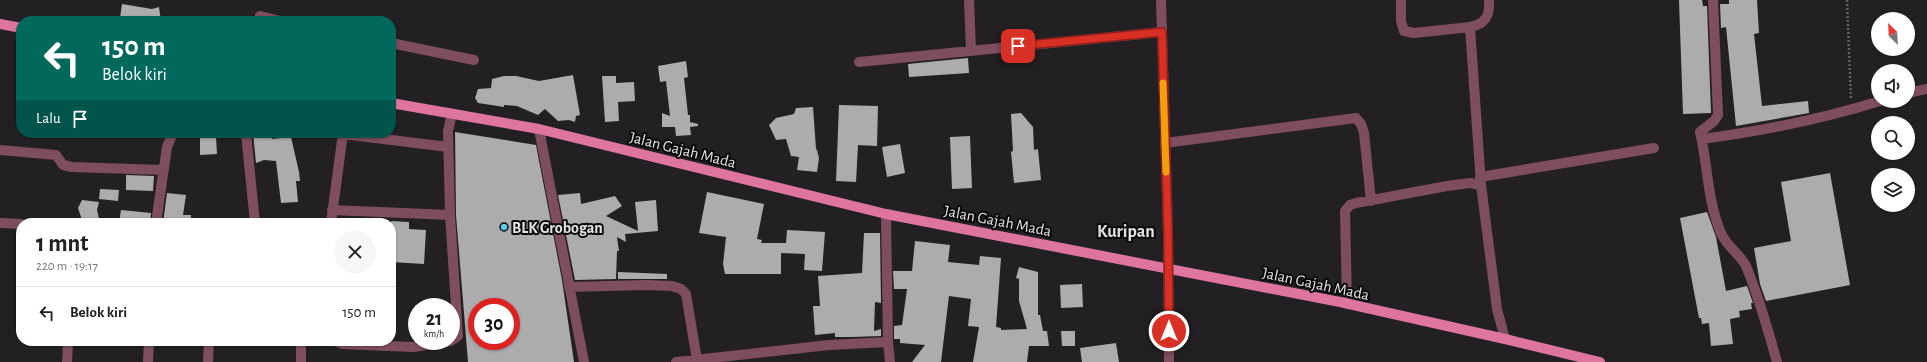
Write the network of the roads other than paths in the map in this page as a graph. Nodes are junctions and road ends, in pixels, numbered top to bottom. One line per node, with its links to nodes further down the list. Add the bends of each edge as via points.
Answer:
1 (969, 0): 11 (street)
2 (1161, 0): 9 (street)
3 (1401, 0): 8 (street, via 1401,21 1404,31)
4 (1489, 0): 8 (street, via 1489,14 1486,20 1479,26)
5 (1713, 0): 24 (street, via 1718,115 1700,131)
6 (0, 24): 7 (main road)
7 (16, 27)
8 (1470, 27): 30 (street)
9 (1162, 32): 11 (street); 25 (street)
10 (396, 45): 12 (street)
11 (971, 50): 13 (street)
12 (474, 60)
13 (859, 62)
14 (1927, 89): 15 (street)
15 (1915, 92)
16 (396, 104): 18 (main road, Jalan Gajah Mada)
17 (1871, 104): 24 (street, via 1762,131)
18 (452, 114): 19 (main road, Jalan Gajah Mada); 26 (street)
19 (538, 129): 33 (main road, Jalan Gajah Mada); 41 (street)
20 (171, 138): 29 (street)
21 (246, 138): 36 (street)
22 (342, 138): 32 (street)
23 (380, 138): 26 (street)
24 (1702, 139): 62 (street, via 1713,212 1728,246 1745,265)
25 (1165, 143): 31 (street, via 1356,118 1364,132); 40 (street)
26 (448, 147): 34 (street)
27 (1654, 148): 30 (street)
28 (0, 150): 29 (street, via 56,155 64,165 72,167)
29 (164, 170): 35 (street)
30 (1481, 181): 31 (street); 44 (street, via 1497,309)
31 (1371, 201): 43 (street, via 1350,205 1345,210)
32 (332, 210): 34 (street); 37 (street)
33 (886, 214): 40 (main road, Jalan Gajah Mada); 45 (street)
34 (450, 215): 42 (street)
35 (157, 218)
36 (254, 218)
37 (331, 218)
38 (0, 223): 39 (street)
39 (16, 224)
40 (1169, 268): 43 (main road, Jalan Gajah Mada); 60 (street)
41 (569, 287): 52 (street, via 646,285 681,289 686,294); 57 (street)
42 (455, 298)
43 (1347, 304): 44 (main road, Jalan Gajah Mada)
44 (1504, 339): 61 (main road, Jalan Gajah Mada)
45 (888, 342): 52 (street, via 829,345); 59 (street)
46 (68, 346): 53 (street)
47 (149, 346): 54 (street)
48 (209, 346): 55 (street)
49 (301, 346): 56 (street)
50 (389, 346): 51 (street)
51 (408, 347)
52 (697, 360): 58 (street)
53 (67, 362)
54 (148, 362)
55 (208, 362)
56 (301, 362)
57 (584, 362)
58 (676, 362)
59 (890, 362)
60 (1169, 362)
61 (1600, 362)
62 (1777, 362)

